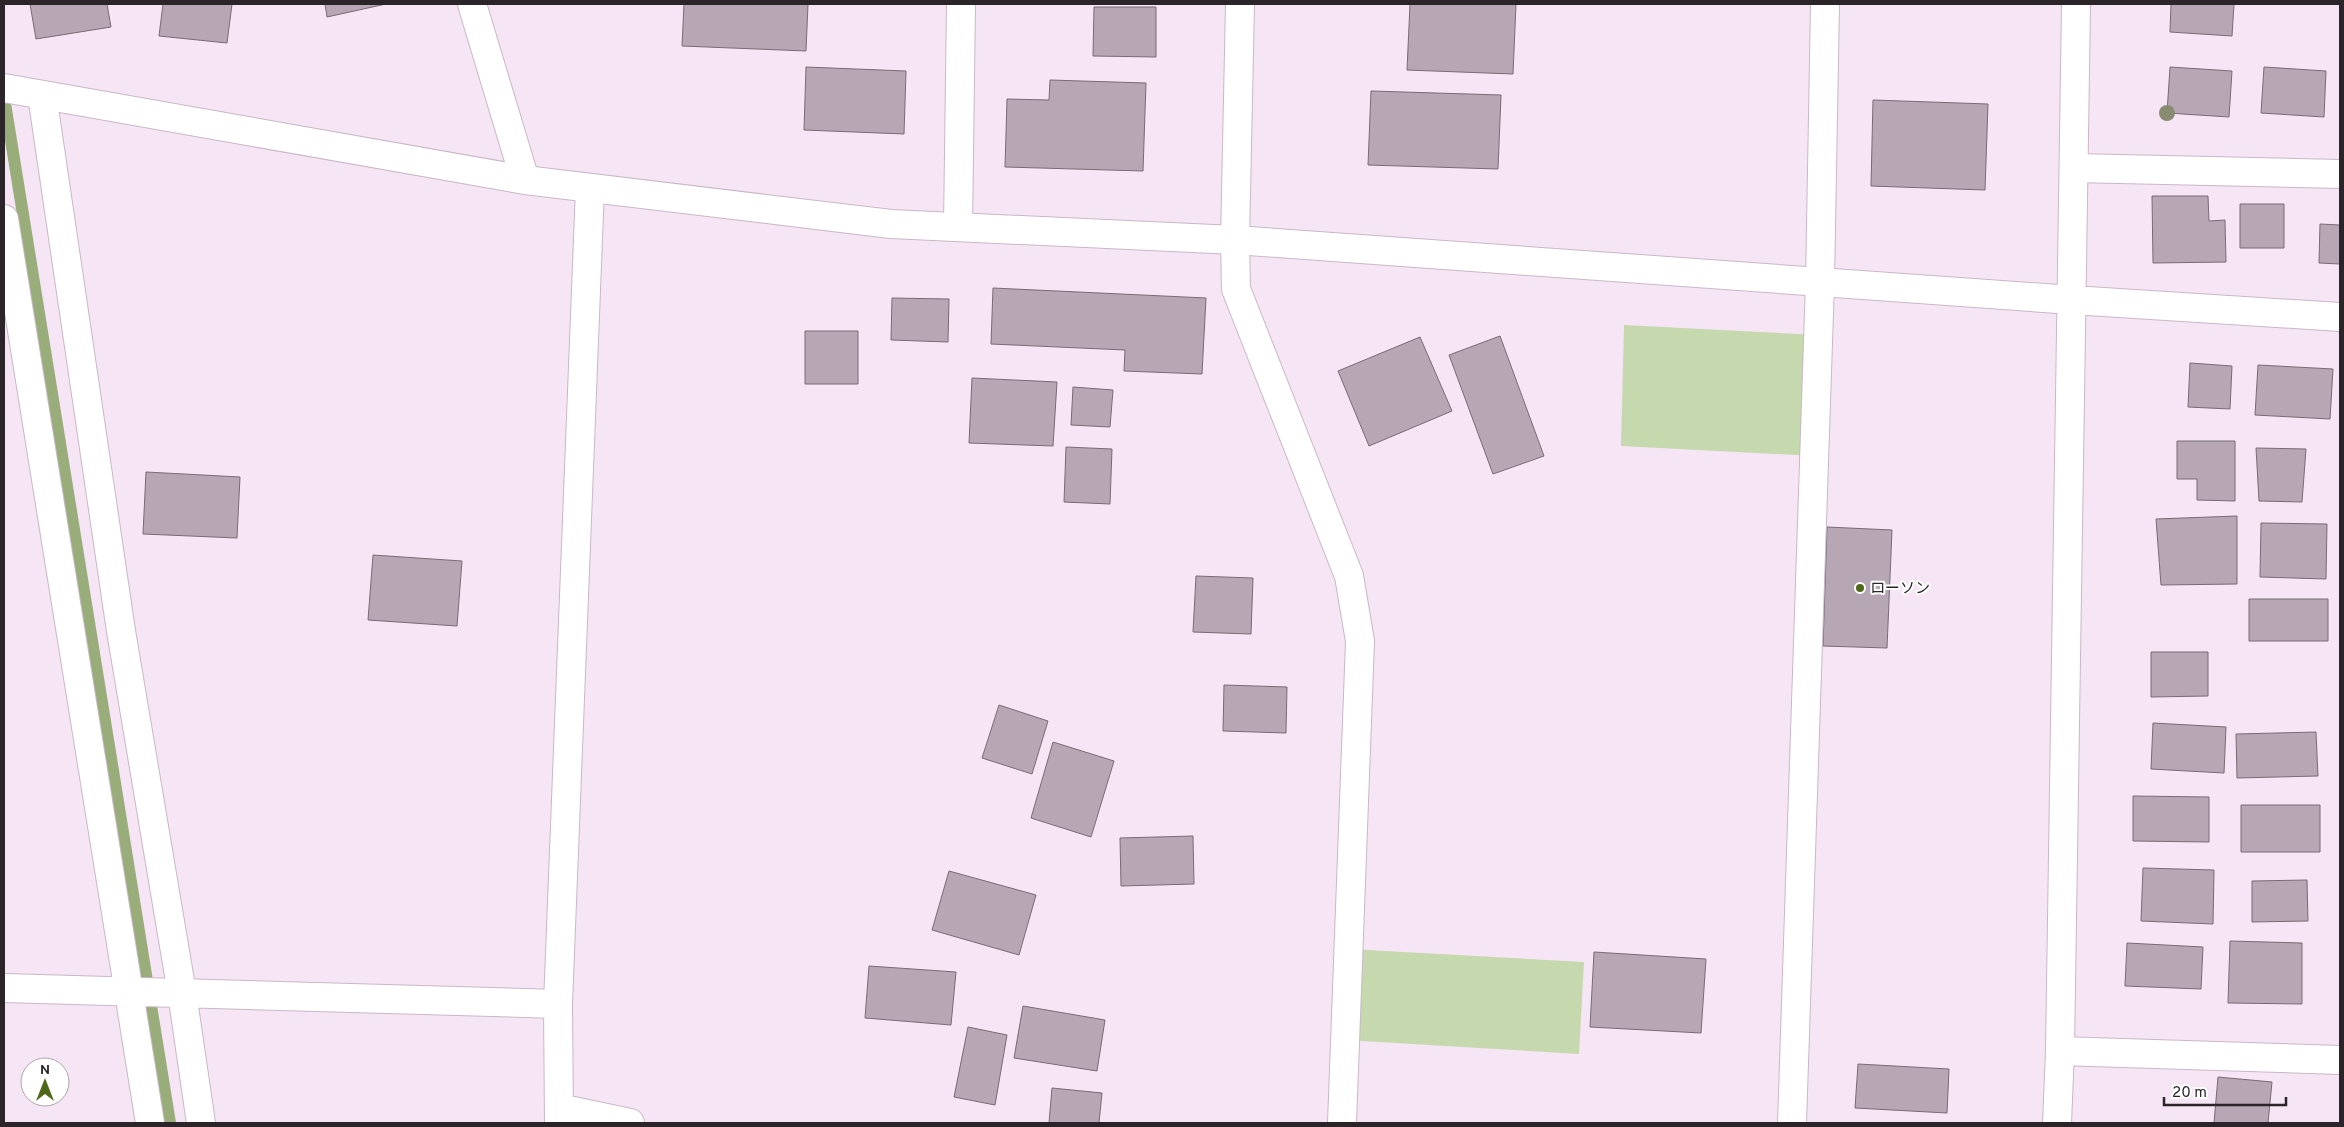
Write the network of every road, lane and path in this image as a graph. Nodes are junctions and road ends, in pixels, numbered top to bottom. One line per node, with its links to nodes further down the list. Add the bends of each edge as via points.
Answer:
1 (472, 4): 10 (street)
2 (961, 4): 13 (street)
3 (1240, 4): 14 (street)
4 (1825, 4): 15 (street)
5 (2076, 4): 8 (street)
6 (4, 88): 7 (street)
7 (42, 95): 10 (street); 20 (street, via 121,630)
8 (2074, 168): 9 (street); 16 (street)
9 (2340, 174)
10 (525, 180): 11 (street)
11 (590, 188): 13 (street, via 891,224); 21 (street)
12 (4, 219): 19 (street)
13 (958, 227): 14 (street)
14 (1235, 240): 15 (street); 28 (street, via 1236,289 1349,576 1360,641)
15 (1820, 282): 16 (street); 29 (street)
16 (2072, 300): 17 (street); 22 (street)
17 (2340, 317)
18 (4, 988): 19 (street)
19 (129, 991): 20 (street); 25 (street)
20 (182, 993): 21 (street); 26 (street)
21 (558, 1004): 24 (street)
22 (2060, 1051): 23 (street); 30 (street)
23 (2340, 1060)
24 (559, 1116): 27 (street)
25 (150, 1123)
26 (201, 1123)
27 (630, 1123)
28 (1342, 1123)
29 (1792, 1123)
30 (2057, 1123)

